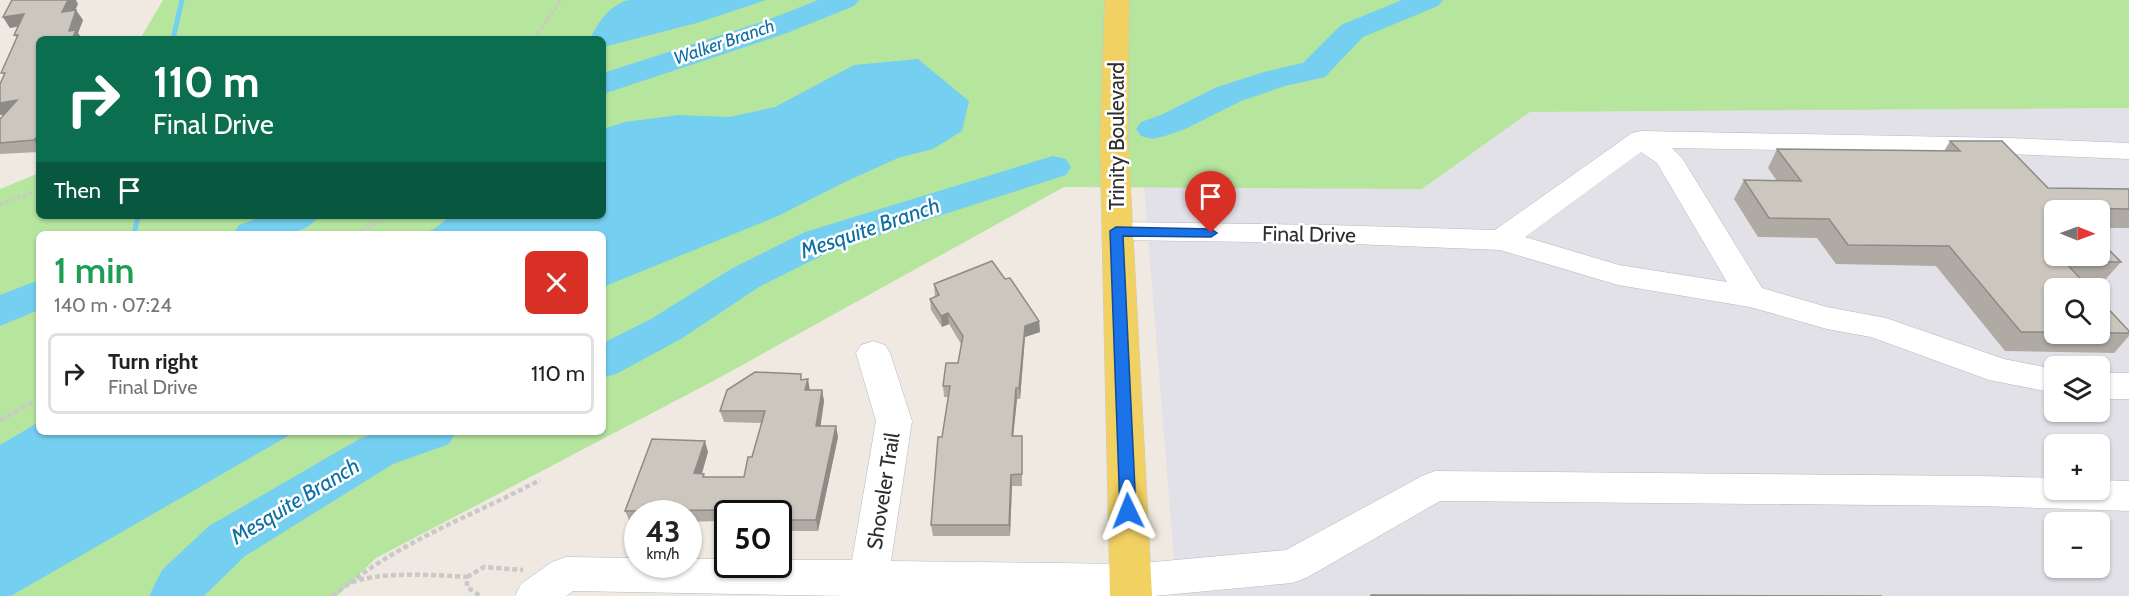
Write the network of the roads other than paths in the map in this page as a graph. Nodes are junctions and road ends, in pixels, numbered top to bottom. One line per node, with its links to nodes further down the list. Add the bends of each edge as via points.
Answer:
1 (1117, 0): 4 (main road, Trinity Boulevard)
2 (1641, 139): 3 (street); 5 (street); 6 (street, via 1668,158)
3 (2129, 151)
4 (1116, 231): 5 (street, Final Drive); 14 (main road, Trinity Boulevard)
5 (1501, 240): 6 (street, Final Drive, via 1618,275)
6 (1751, 296): 8 (street, Final Drive, via 1827,318 1875,326 2001,371)
7 (873, 353): 13 (street, Shoveler Trail, via 894,421)
8 (2044, 379)
9 (2110, 386): 10 (street)
10 (2129, 386)
11 (2129, 496): 14 (street, via 1435,486 1292,566)
12 (550, 585): 13 (street)
13 (868, 587): 14 (street)
14 (1131, 588)

